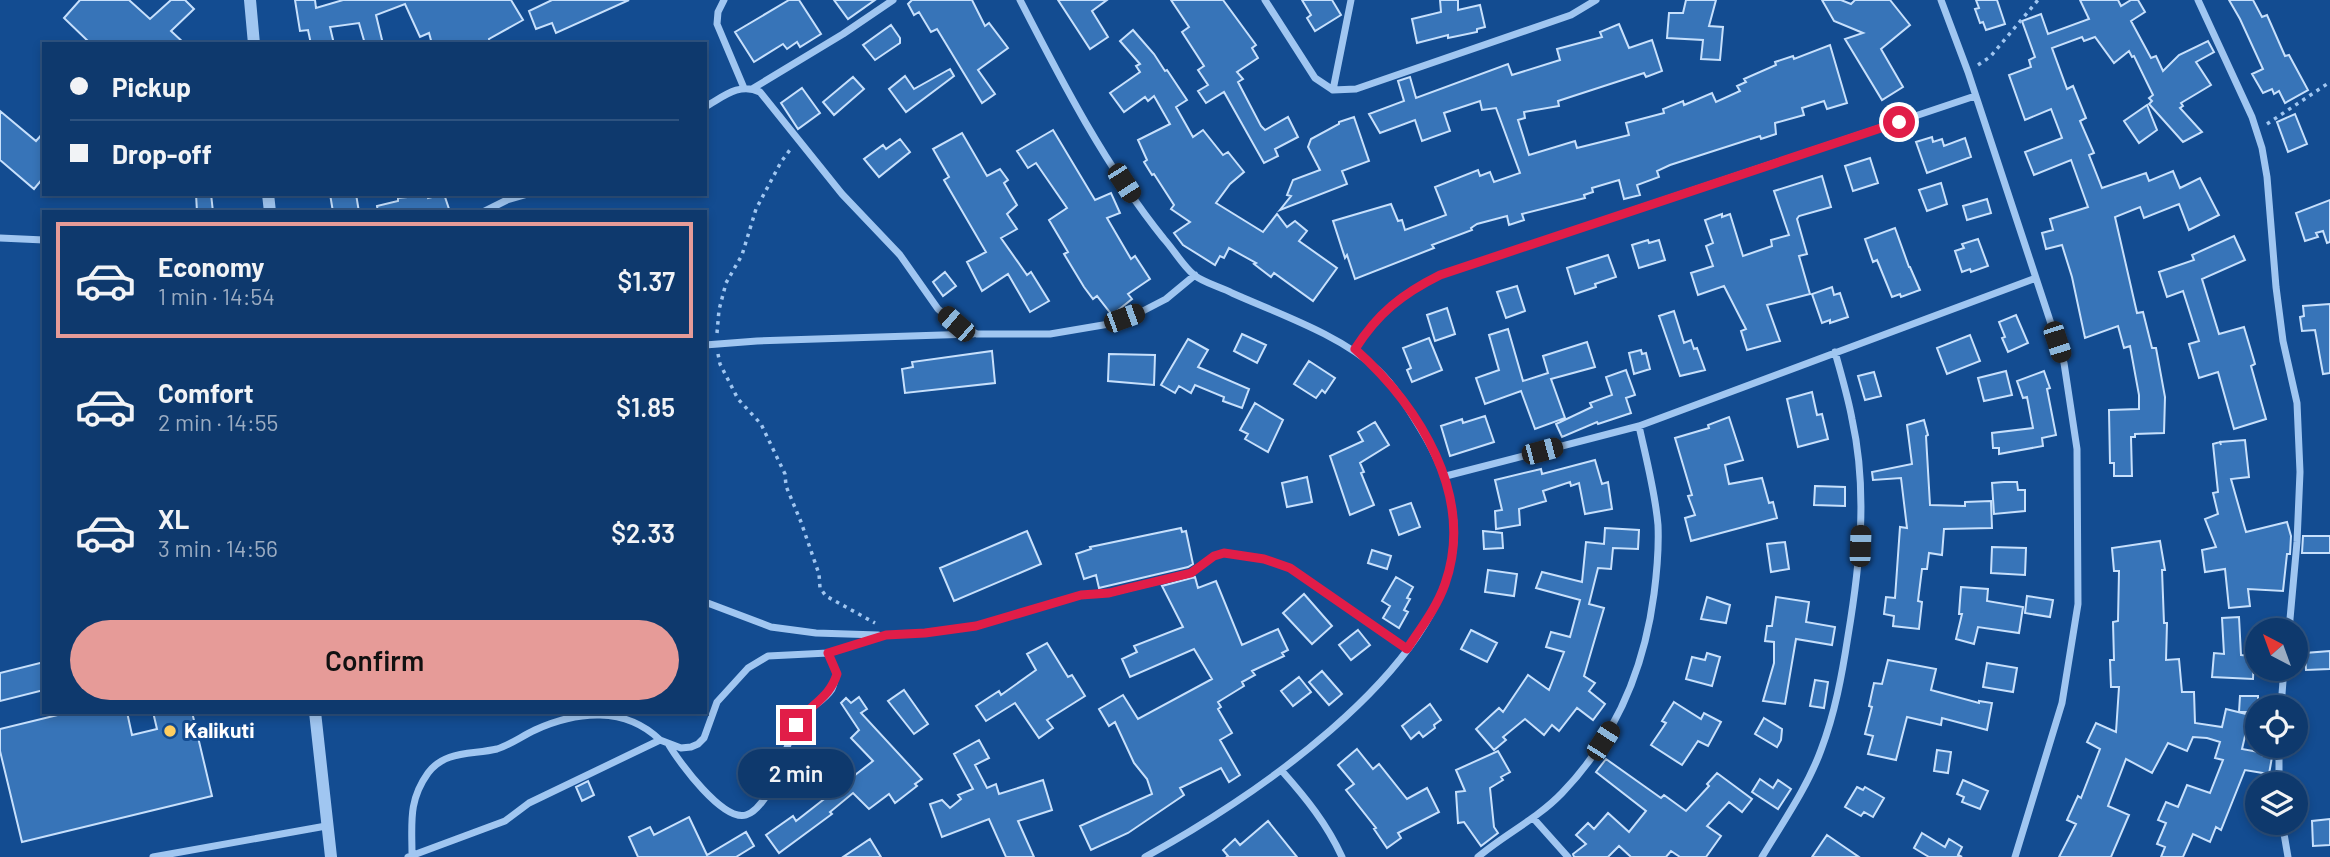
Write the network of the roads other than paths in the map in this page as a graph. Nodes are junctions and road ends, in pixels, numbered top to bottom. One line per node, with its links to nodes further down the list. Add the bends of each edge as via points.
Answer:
1 (250, 0): 10 (street)
2 (724, 0): 11 (street, via 718,24)
3 (893, 0): 11 (street)
4 (1020, 0): 19 (street, via 1077,108 1144,214)
5 (1265, 0): 12 (street, via 1315,78)
6 (1351, 0): 12 (street)
7 (1596, 0): 12 (street, via 1571,15 1356,89)
8 (1941, 0): 13 (street)
9 (2198, 0): 28 (street, via 2256,130 2267,177 2283,341 2297,403 2300,472)
10 (254, 42)
11 (748, 88): 14 (street); 21 (street, via 766,99 842,194 900,256 938,309)
12 (1334, 90)
13 (1975, 96): 20 (street); 23 (street, via 1440,275 1390,306)
14 (707, 106)
15 (521, 196): 16 (street)
16 (487, 210)
17 (0, 239): 18 (street)
18 (42, 240)
19 (1195, 275): 21 (street, via 1166,299 1108,324 1050,334); 23 (street)
20 (2036, 278): 24 (street); 47 (street, via 2064,363 2077,449 2078,604 2063,703)
21 (977, 334): 22 (street)
22 (707, 345)
23 (1355, 349): 26 (street, via 1404,402)
24 (1835, 352): 25 (street); 46 (street, via 1853,421 1858,465 1861,524 1854,597 1837,702 1820,752)
25 (1639, 426): 26 (street); 36 (street, via 1658,526 1650,620 1638,670 1616,721 1590,761)
26 (1446, 476): 30 (street, via 1453,511 1453,550 1445,584)
27 (707, 603): 29 (street, via 771,627)
28 (2290, 618)
29 (886, 635): 30 (street, via 976,626 1081,595 1109,593 1191,573 1224,553 1290,568); 31 (street)
30 (1407, 649): 35 (street, via 1330,732)
31 (828, 653): 34 (street, via 768,656 757,661 717,702 698,744); 34 (street, via 837,674 832,690 796,725 772,788 746,815 723,807 693,780)
32 (315, 714): 37 (street)
33 (660, 740): 34 (street); 39 (street, via 529,803 505,821); 39 (street, via 625,719 590,714 536,730 497,749 453,755 428,773 411,806)
34 (669, 745)
35 (1282, 771): 42 (street); 43 (street, via 1313,806)
36 (1534, 819): 44 (street); 45 (street)
37 (326, 825): 40 (street); 41 (street)
38 (2284, 835): 48 (street)
39 (410, 856)
40 (153, 857)
41 (331, 857)
42 (1145, 857)
43 (1342, 857)
44 (1478, 857)
45 (1568, 857)
46 (1762, 857)
47 (2015, 857)
48 (2288, 857)

